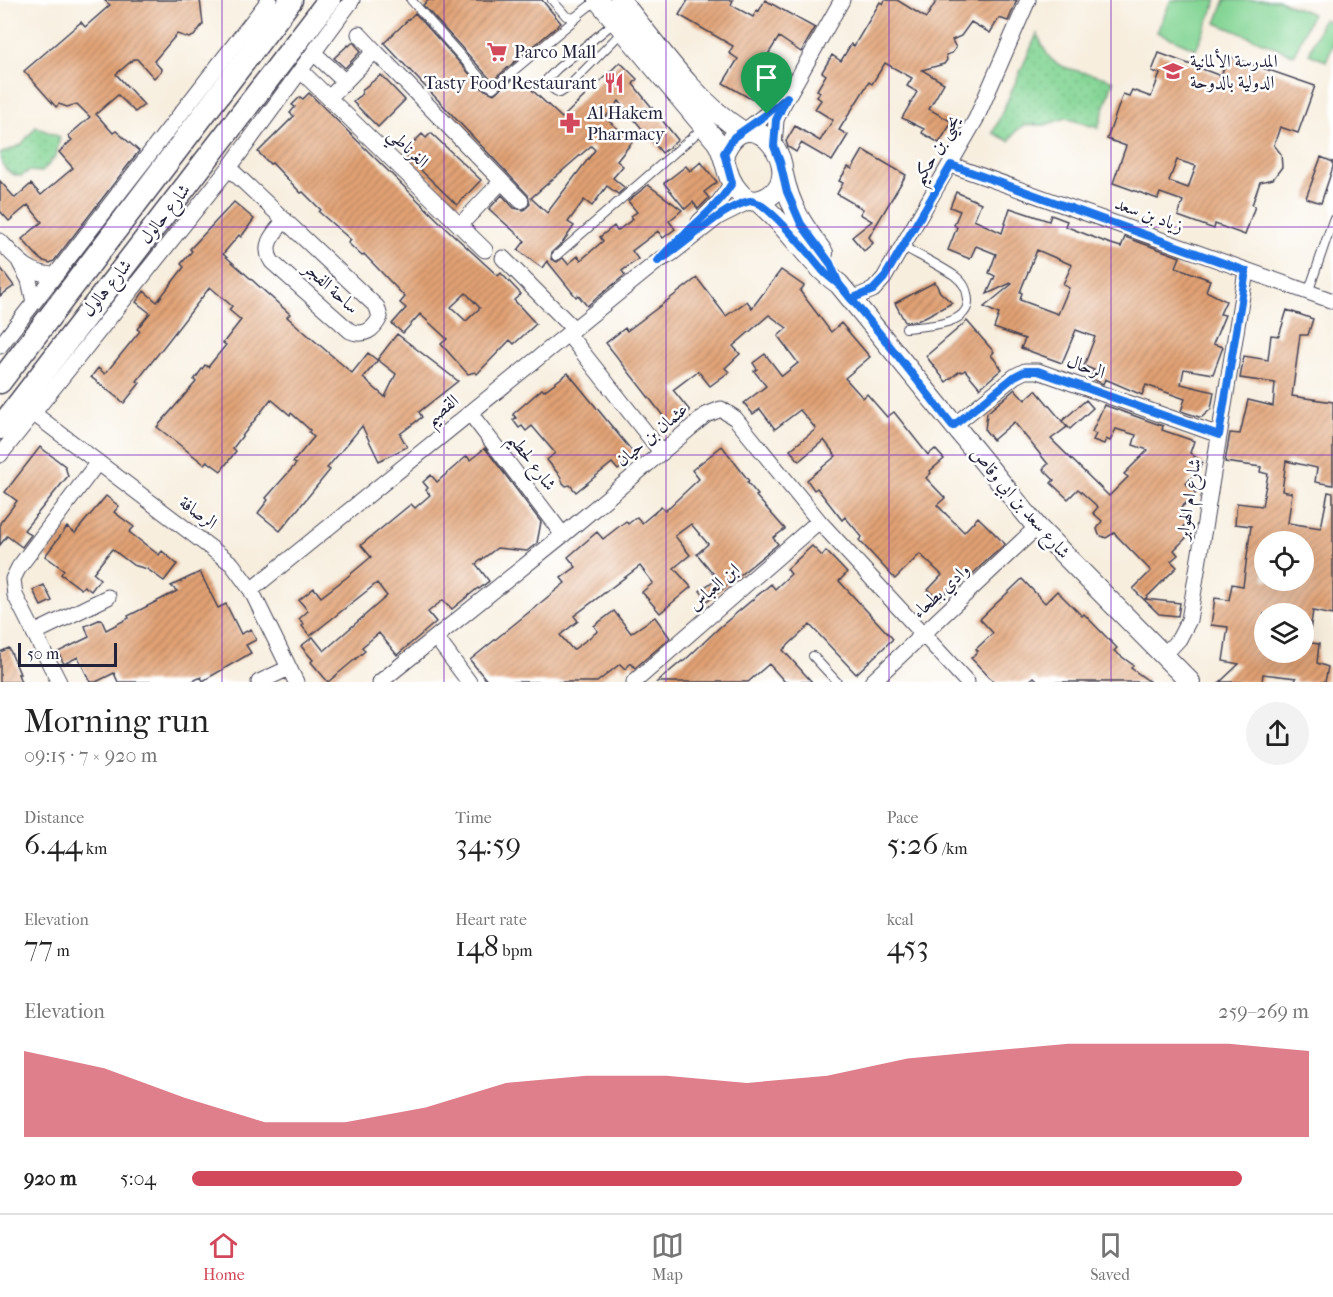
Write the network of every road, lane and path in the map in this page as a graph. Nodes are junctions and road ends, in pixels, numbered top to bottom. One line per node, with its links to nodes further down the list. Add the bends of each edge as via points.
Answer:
1 (269, 0): 43 (street)
2 (291, 0): 51 (main road, شارع حالول)
3 (329, 0): 55 (main road, شارع حالول)
4 (352, 0): 15 (street, شارع هالول)
5 (411, 0): 11 (lane, via 493,88)
6 (552, 0): 11 (lane, via 566,16)
7 (597, 0): 11 (lane); 12 (street)
8 (620, 0): 21 (street, via 704,101)
9 (842, 0): 18 (street)
10 (1028, 0): 24 (street, يحيى بن حكيم, via 976,119)
11 (578, 17)
12 (620, 26): 12 (lane, via 558,68 547,80 548,85 560,93 566,89); 20 (street)
13 (359, 34): 14 (street)
14 (375, 51): 17 (street); 27 (street)
15 (314, 53): 16 (street, شارع هالول); 17 (street)
16 (301, 71): 19 (street, الغرناطي); 25 (street, شارع هالول)
17 (345, 82): 19 (street)
18 (787, 97): 21 (street); 22 (street, via 776,120)
19 (329, 98): 33 (street, الغرناطي)
20 (705, 126): 23 (street); 38 (lane)
21 (744, 131): 22 (street, via 762,134); 23 (street, via 731,139)
22 (774, 146): 26 (street)
23 (724, 153): 28 (street)
24 (951, 165): 36 (street, يحيى بن حكيم); 42 (street, زياد بن سعد)
25 (229, 168): 31 (street, ساحة الفجر); 52 (street, شارع هالول)
26 (783, 174): 30 (street, via 777,190); 44 (street, شارع سعد بن ابي وقاص, via 792,208)
27 (501, 182): 29 (street); 33 (street)
28 (732, 183): 30 (street, via 740,195); 41 (street, القصيم, via 711,211)
29 (521, 201)
30 (754, 201): 41 (street, القصيم, via 718,217); 44 (street, شارع سعد بن ابي وقاص, via 774,216)
31 (285, 220): 31 (street, ساحة الفجر, via 377,307 380,317 376,326 364,334 350,331 272,262 268,242)
32 (1333, 220): 35 (lane)
33 (460, 225): 37 (street, الغرناطي)
34 (0, 241): 40 (street)
35 (1330, 241): 45 (lane)
36 (903, 246): 44 (street, يحيى بن حكيم, via 873,290); 48 (lane, via 956,277 967,288 968,304 959,317 947,324)
37 (485, 250)
38 (556, 256)
39 (503, 258): 49 (street)
40 (18, 260): 43 (street, via 35,272); 46 (street, via 29,280)
41 (658, 261): 49 (street, القصيم)
42 (1246, 271): 45 (street, زياد بن سعد); 56 (street, شارع ام الهوابر)
43 (56, 275): 46 (street)
44 (845, 292): 54 (street, شارع سعد بن ابي وقاص)
45 (1308, 293): 47 (street, زياد بن سعد)
46 (34, 302): 50 (street)
47 (1333, 302)
48 (906, 328)
49 (571, 332): 53 (street, القصيم); 57 (street)
50 (0, 345)
51 (0, 382)
52 (33, 413): 58 (street, شارع هالول); 59 (street, الرصافة)
53 (470, 413): 62 (street, شارع لحطيم); 63 (street, القصيم)
54 (953, 426): 56 (street, الرحال, via 1015,376 1038,371); 61 (street, شارع سعد بن ابي وقاص)
55 (0, 428)
56 (1219, 435): 68 (street, شارع ام الهوابر, via 1190,620)
57 (662, 453): 60 (street, عثمان بن حيان, via 706,415 722,409 729,412); 62 (street, عثمان بن حيان)
58 (0, 455)
59 (98, 462): 63 (street, الرصافة, via 232,564); 65 (street, via 15,573 15,595)
60 (819, 521): 66 (street, عثمان بن حيان); 77 (street, ابن العباس)
61 (1037, 527): 66 (street, وادي بطحاء); 68 (street, شارع سعد بن ابي وقاص)
62 (563, 535): 67 (street, عثمان بن حيان)
63 (251, 590): 70 (street, الرصافة)
64 (108, 597): 65 (street)
65 (34, 633): 72 (street)
66 (923, 635): 79 (street, وادي بطحاء); 80 (street, عثمان بن حيان)
67 (436, 639): 75 (street, عثمان بن حيان); 76 (street)
68 (1164, 655): 71 (street, شارع سعد بن ابي وقاص)
69 (813, 656): 78 (lane)
70 (289, 668): 73 (street); 74 (street, الرصافة)
71 (1186, 680)
72 (58, 682)
73 (259, 682)
74 (296, 682)
75 (380, 682)
76 (469, 682)
77 (634, 682)
78 (837, 682)
79 (872, 682)
80 (967, 682)

